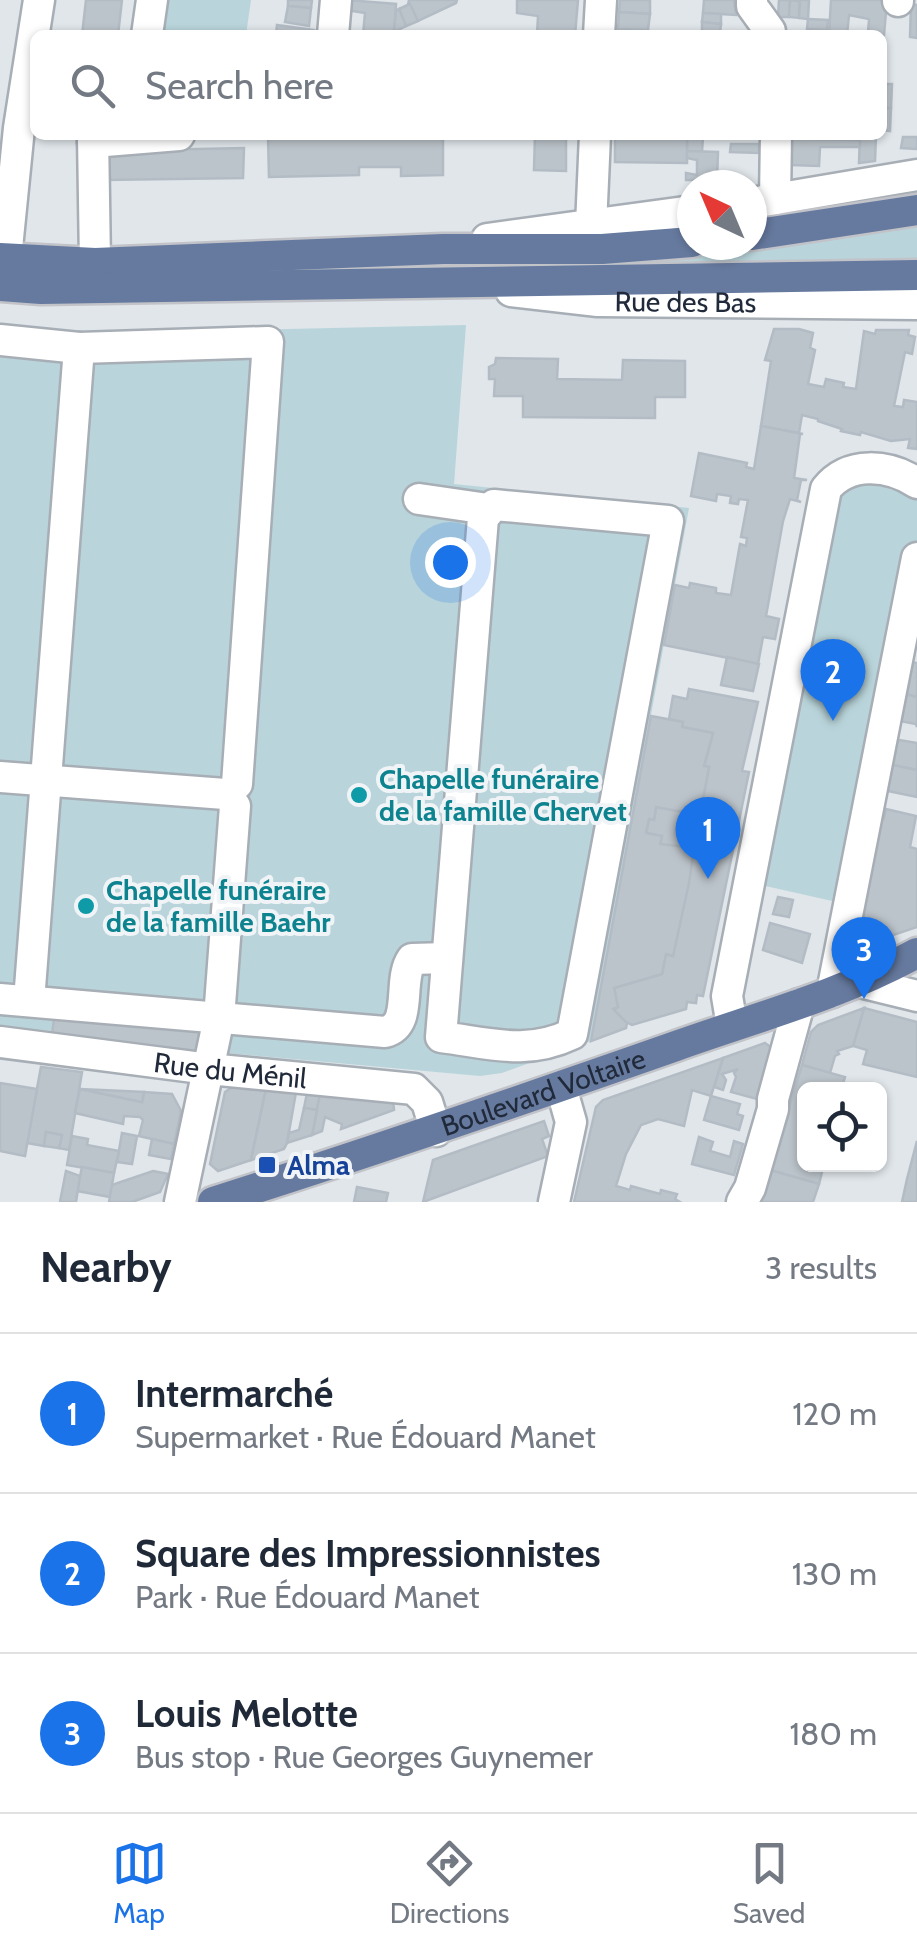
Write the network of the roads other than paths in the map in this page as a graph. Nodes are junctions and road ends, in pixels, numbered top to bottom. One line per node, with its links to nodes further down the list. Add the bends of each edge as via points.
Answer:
1 (39, 0): 6 (street)
2 (152, 0): 7 (street)
3 (336, 0): 8 (street)
4 (601, 0): 9 (street)
5 (752, 0): 10 (street)
6 (36, 30)
7 (147, 30)
8 (333, 30)
9 (599, 30)
10 (769, 30)
11 (30, 90): 25 (street)
12 (93, 140): 24 (street)
13 (595, 140): 20 (street)
14 (775, 140): 16 (street)
15 (917, 175): 17 (street)
16 (767, 185)
17 (767, 200)
18 (917, 210): 21 (main road)
19 (677, 214): 20 (street, Rue des Bas)
20 (591, 226): 23 (street, Rue des Bas)
21 (767, 233)
22 (677, 243): 23 (main road, Rue des Bas)
23 (443, 249): 24 (main road, Rue des Bas)
24 (95, 263): 25 (main road, Rue des Bas)
25 (9, 270): 27 (main road, Rue des Bas)
26 (917, 275): 27 (main road, Rue des Bas)
27 (452, 285): 28 (street, Rue des Bas, via 598,301)
28 (917, 304)
29 (0, 340): 30 (street)
30 (79, 348): 36 (street); 37 (street, via 268,342)
31 (917, 483): 46 (street, via 901,474 850,469 826,489 730,980)
32 (418, 499): 33 (street)
33 (488, 509): 39 (street, via 482,518); 39 (street, via 668,522 572,1034 531,1048 441,1037)
34 (917, 558): 41 (street)
35 (0, 777): 36 (street)
36 (46, 781): 37 (street); 43 (street)
37 (232, 795): 45 (street)
38 (917, 952): 41 (main road, Boulevard Voltaire)
39 (447, 958): 45 (street, via 418,956 408,964 400,1022 391,1031)
40 (917, 973): 41 (main road, Boulevard Voltaire)
41 (855, 983): 42 (street); 44 (main road, Boulevard Voltaire)
42 (917, 996)
43 (14, 1000): 45 (street)
44 (799, 1004): 46 (main road, Boulevard Voltaire); 54 (street, via 774,1109)
45 (218, 1018): 48 (street)
46 (732, 1026): 49 (main road, Boulevard Voltaire)
47 (0, 1042): 48 (street, Rue du Ménil)
48 (209, 1069): 50 (street, Rue du Ménil, via 414,1089 427,1102); 51 (street)
49 (561, 1086): 50 (main road, Boulevard Voltaire); 53 (street, via 571,1122)
50 (436, 1132): 52 (main road, Boulevard Voltaire)
51 (180, 1202)
52 (213, 1202)
53 (554, 1202)
54 (742, 1202)

